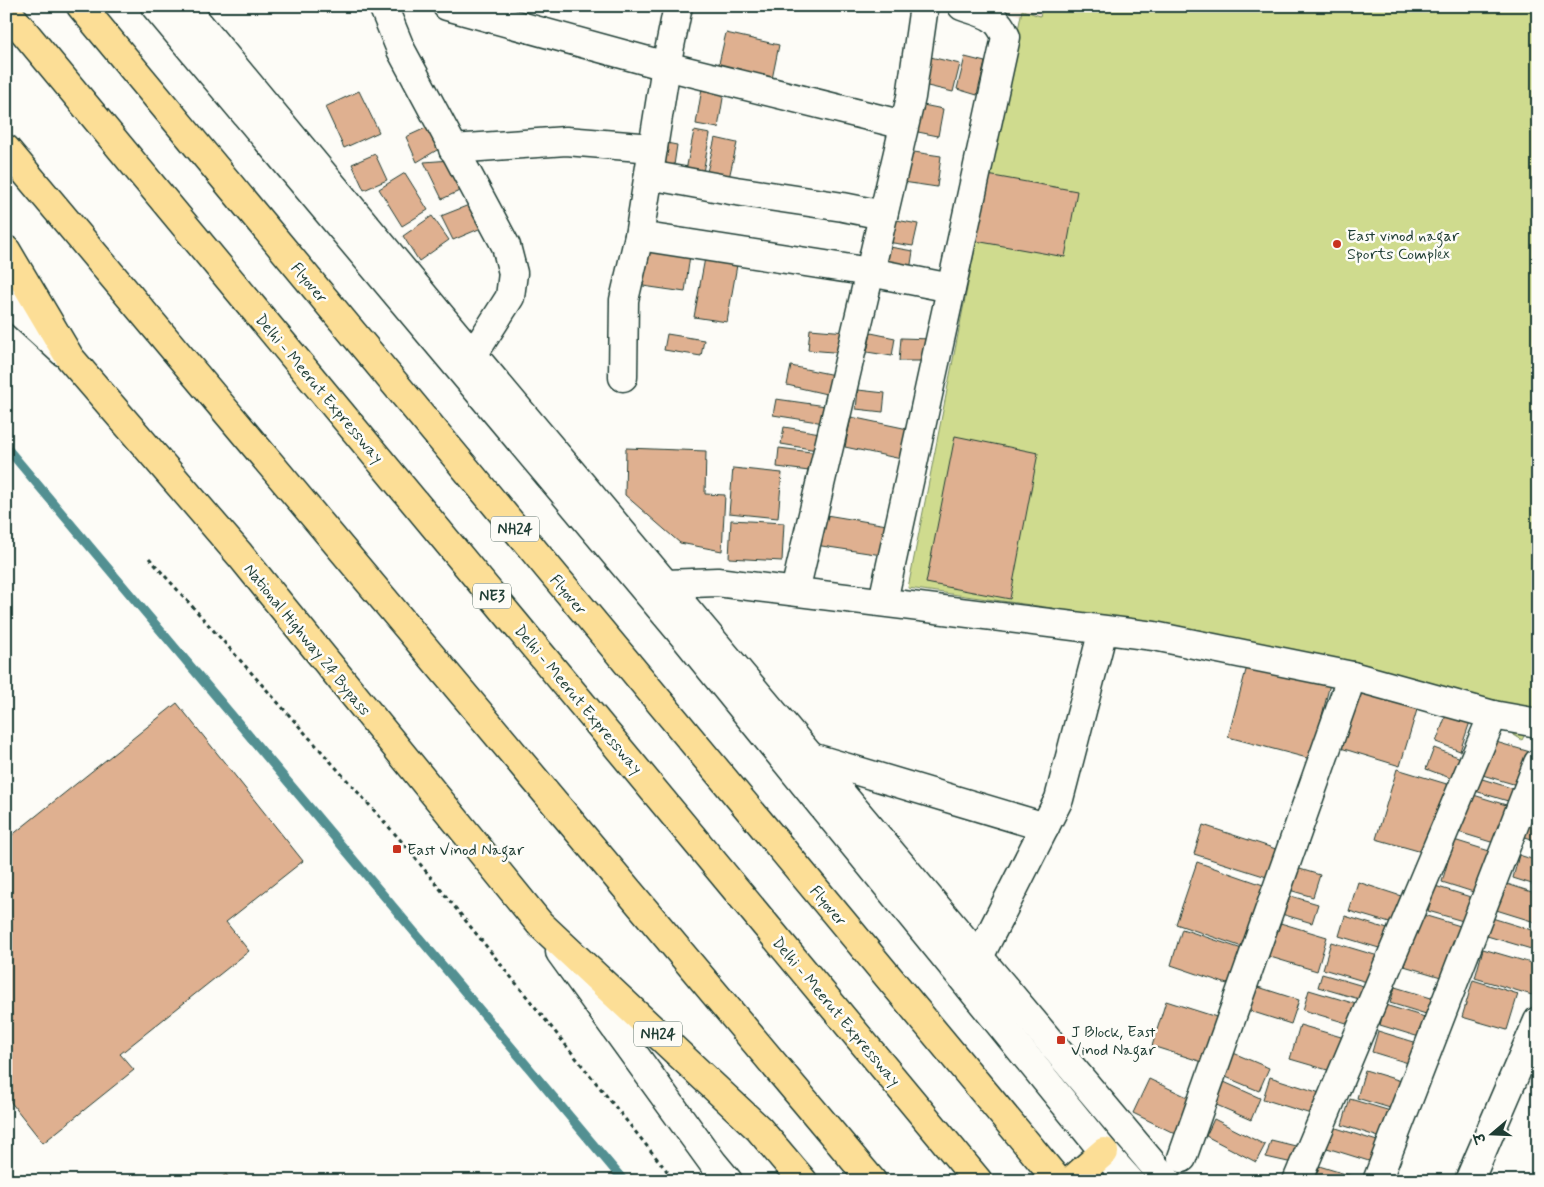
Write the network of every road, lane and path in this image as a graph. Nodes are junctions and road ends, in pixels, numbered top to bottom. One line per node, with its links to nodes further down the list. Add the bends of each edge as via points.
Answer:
1 (81, 6): 46 (highway, Flyover / NH24)
2 (155, 6): 39 (street, via 689,643)
3 (184, 6): 22 (street)
4 (384, 6): 14 (street, via 401,50)
5 (447, 6): 10 (street)
6 (678, 6): 10 (street)
7 (924, 6): 11 (street)
8 (962, 6): 20 (street, via 990,16 1001,24 1006,38)
9 (6, 10): 45 (highway, Delhi - Meerut Expressway / NE3)
10 (666, 66): 11 (street); 12 (street)
11 (904, 125): 16 (street)
12 (653, 148): 14 (street, via 566,141); 15 (street)
13 (6, 149): 44 (highway)
14 (453, 149): 22 (street, via 506,246 512,273 510,297)
15 (649, 175): 16 (street); 17 (street)
16 (883, 215): 19 (street)
17 (639, 236): 19 (street); 24 (street, via 624,300)
18 (6, 250): 23 (highway, NH24)
19 (870, 272): 20 (street); 27 (street)
20 (951, 288): 28 (street)
21 (6, 300): 23 (street)
22 (473, 355): 26 (street)
23 (70, 358): 36 (highway, National Highway 24 Bypass / NH24, via 240,555)
24 (624, 377)
25 (149, 558): 42 (path, via 404,844)
26 (666, 584): 27 (street, via 717,582); 33 (street)
27 (795, 591): 28 (street)
28 (883, 601): 29 (street)
29 (1103, 630): 30 (street, via 1154,636); 35 (street, via 1059,799)
30 (1352, 676): 31 (street); 40 (street)
31 (1493, 715): 32 (street); 50 (street)
32 (1538, 723)
33 (811, 757): 35 (street); 37 (street)
34 (1538, 764): 51 (street)
35 (1045, 827): 37 (street)
36 (540, 924): 41 (street); 43 (highway, NH24, via 759,1129)
37 (979, 957): 49 (street)
38 (1538, 1020): 52 (street)
39 (1104, 1152): 47 (highway); 48 (street)
40 (1182, 1158)
41 (719, 1175)
42 (675, 1181)
43 (803, 1181)
44 (872, 1181)
45 (978, 1181)
46 (1058, 1181)
47 (1071, 1181)
48 (1130, 1181)
49 (1167, 1181)
50 (1297, 1181)
51 (1377, 1181)
52 (1469, 1181)

